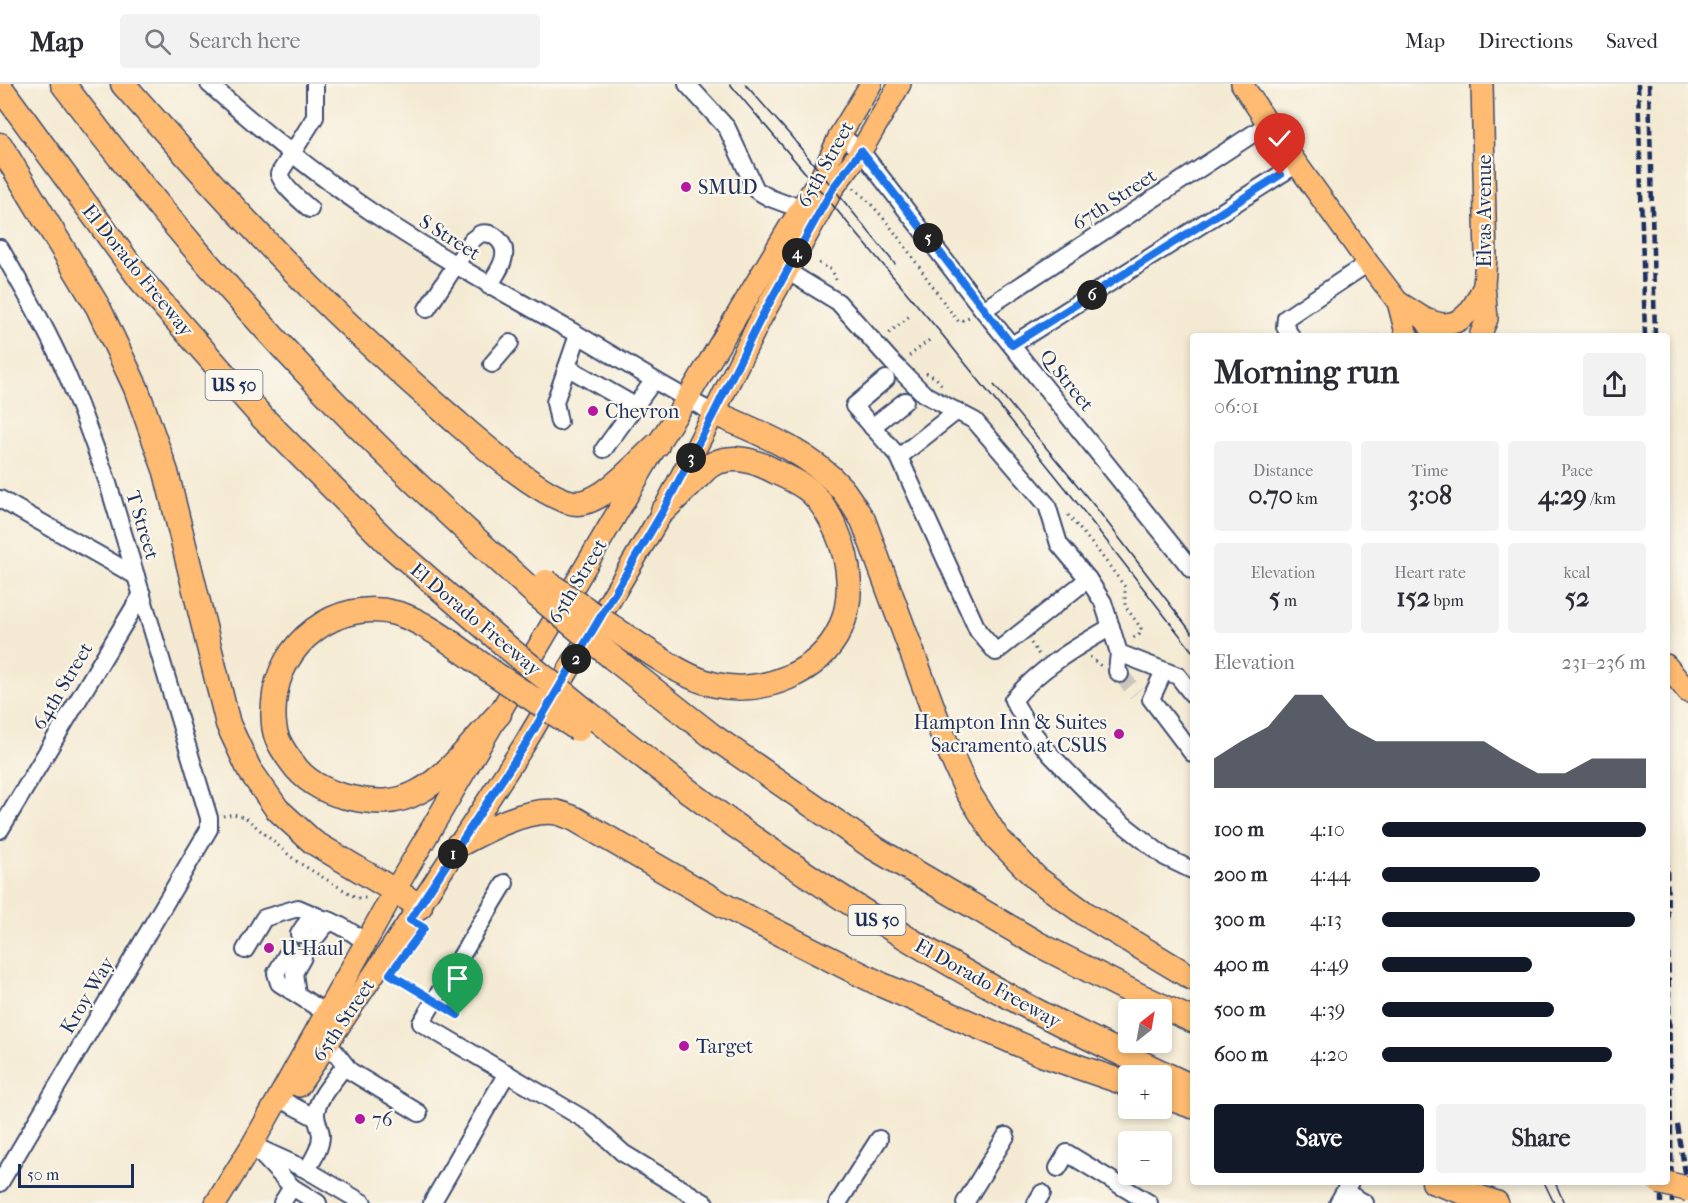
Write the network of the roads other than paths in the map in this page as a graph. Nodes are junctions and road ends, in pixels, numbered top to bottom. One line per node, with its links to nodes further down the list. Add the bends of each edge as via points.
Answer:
1 (63, 84): 54 (highway, via 206,262 318,385 436,503)
2 (123, 84): 46 (highway, via 312,289 386,361 528,479 568,502 591,501)
3 (209, 84): 15 (street, S Street)
4 (315, 84): 15 (street, via 315,117)
5 (687, 84): 17 (street, via 727,128 756,190 786,204)
6 (871, 84): 12 (main road, 65th Street)
7 (900, 84): 14 (main road, 65th Street)
8 (1242, 84): 11 (main road)
9 (1482, 84): 23 (main road, Elvas Avenue)
10 (0, 87): 64 (highway, El Dorado Freeway / US 50, bridge, via 141,280 262,417 391,546 507,647)
11 (1268, 124): 16 (main road); 27 (street, 67th Street)
12 (840, 135): 14 (street, Q Street); 17 (main road, 65th Street)
13 (0, 145): 71 (highway, via 98,307 136,388 166,472 228,724 249,769 277,809 313,842)
14 (861, 151): 22 (main road, 65th Street, via 833,188); 27 (street, Q Street)
15 (291, 153): 18 (street, via 279,177); 21 (street, S Street, via 372,212)
16 (1297, 164): 20 (main road); 34 (street)
17 (803, 205): 39 (main road, 65th Street)
18 (310, 209)
19 (0, 248): 52 (street, T Street, via 67,375 107,480)
20 (1368, 263): 25 (main road); 29 (street, via 1286,318)
21 (455, 265): 24 (street, S Street); 24 (street, via 472,240 480,234 491,234 505,250); 26 (street)
22 (787, 271): 42 (street, via 838,302 924,394); 43 (main road, 65th Street)
23 (1484, 285): 28 (main road, via 1469,314); 31 (main road, Elvas Avenue, via 1487,319)
24 (489, 286): 32 (street, S Street)
25 (1398, 302): 28 (main road); 30 (main road)
26 (427, 309)
27 (983, 310): 34 (street, Q Street)
28 (1431, 328)
29 (1289, 333)
30 (1406, 333)
31 (1481, 333)
32 (578, 335): 36 (street); 38 (street, S Street)
33 (510, 343): 35 (street)
34 (1012, 345): 51 (street, Q Street)
35 (492, 364)
36 (567, 367): 41 (street); 44 (street, via 555,402)
37 (886, 379): 45 (street, via 854,406)
38 (654, 380): 39 (street, S Street); 41 (street)
39 (687, 399): 43 (street, S Street); 46 (main road, 65th Street)
40 (905, 401): 45 (street)
41 (635, 406): 47 (street)
42 (957, 411): 48 (street); 53 (street, via 975,421 1047,505 1059,544)
43 (714, 413): 50 (main road, 65th Street); 78 (highway, via 787,446 818,465 843,490 863,520 943,736 966,789 997,838 1053,891)
44 (559, 422)
45 (872, 427): 48 (street)
46 (657, 444): 63 (main road, 65th Street)
47 (604, 449)
48 (899, 457): 53 (street, via 978,631 996,652)
49 (0, 499): 52 (street)
50 (663, 511): 54 (highway, bridge, via 711,464 727,459 760,463 806,488 832,520 847,558 846,607 831,644 794,675 772,684 732,687 686,673); 68 (main road, 65th Street, via 525,745)
51 (1190, 568)
52 (136, 576): 55 (street, T Street)
53 (1088, 579): 56 (street, via 1103,603)
54 (542, 589): 80 (highway, bridge, via 613,658 711,735 871,846 1038,944)
55 (142, 594): 66 (street, T Street); 67 (street, 64th Street)
56 (1111, 627): 57 (street); 69 (street, via 1077,646 1024,686 1013,700 1030,729 1104,809 1165,857)
57 (1119, 653): 59 (street); 60 (street)
58 (1670, 670): 62 (main road)
59 (1164, 671): 61 (street, via 1178,676); 65 (street, via 1143,696)
60 (1120, 674)
61 (1190, 691)
62 (1688, 692)
63 (499, 714): 64 (highway, bridge, via 429,786 388,802 345,797 312,782 286,756 273,715 278,678 296,646 317,627 344,614 366,610 416,620 492,672); 71 (main road, 65th Street)
64 (583, 720): 85 (highway, El Dorado Freeway / US 50, via 804,873 951,964 1075,1031)
65 (1190, 751)
66 (209, 823): 96 (street, Kroy Way)
67 (0, 830)
68 (458, 845): 72 (main road, 65th Street); 84 (highway, via 525,816 554,812 575,819 725,906 882,985 1044,1055)
69 (1190, 869)
70 (505, 883): 83 (street, via 421,1023)
71 (390, 899): 72 (highway); 75 (main road, 65th Street)
72 (420, 906): 81 (main road, 65th Street)
73 (325, 919): 74 (street, via 322,928); 75 (street); 76 (street, via 298,908 264,918)
74 (305, 938)
75 (366, 942): 79 (main road, 65th Street)
76 (245, 950)
77 (296, 953): 79 (street, via 276,973 279,983)
78 (1190, 977)
79 (326, 1012): 87 (main road, 65th Street)
80 (1190, 1019)
81 (328, 1043): 82 (street); 87 (main road, 65th Street, via 299,1086)
82 (345, 1065): 89 (street); 90 (street, via 322,1098)
83 (507, 1073): 106 (street); 107 (street, via 589,1122 622,1153)
84 (1118, 1081)
85 (1190, 1086)
86 (1172, 1099): 88 (highway)
87 (282, 1101): 90 (street); 93 (main road, 65th Street)
88 (1190, 1105)
89 (420, 1113)
90 (316, 1118): 95 (street, via 320,1145)
91 (1006, 1136): 109 (street)
92 (879, 1139): 108 (street)
93 (252, 1145): 95 (street); 99 (street); 102 (main road, 65th Street)
94 (1058, 1168): 110 (street, via 1067,1153)
95 (307, 1170): 105 (street)
96 (0, 1183)
97 (1441, 1185): 112 (highway)
98 (1670, 1185): 100 (highway, bridge)
99 (292, 1187): 103 (street); 104 (street)
100 (1688, 1190)
101 (1344, 1192): 111 (street)
102 (216, 1203)
103 (282, 1203)
104 (318, 1203)
105 (363, 1203)
106 (432, 1203)
107 (705, 1203)
108 (838, 1203)
109 (965, 1203)
110 (1149, 1203)
111 (1365, 1203)
112 (1496, 1203)

